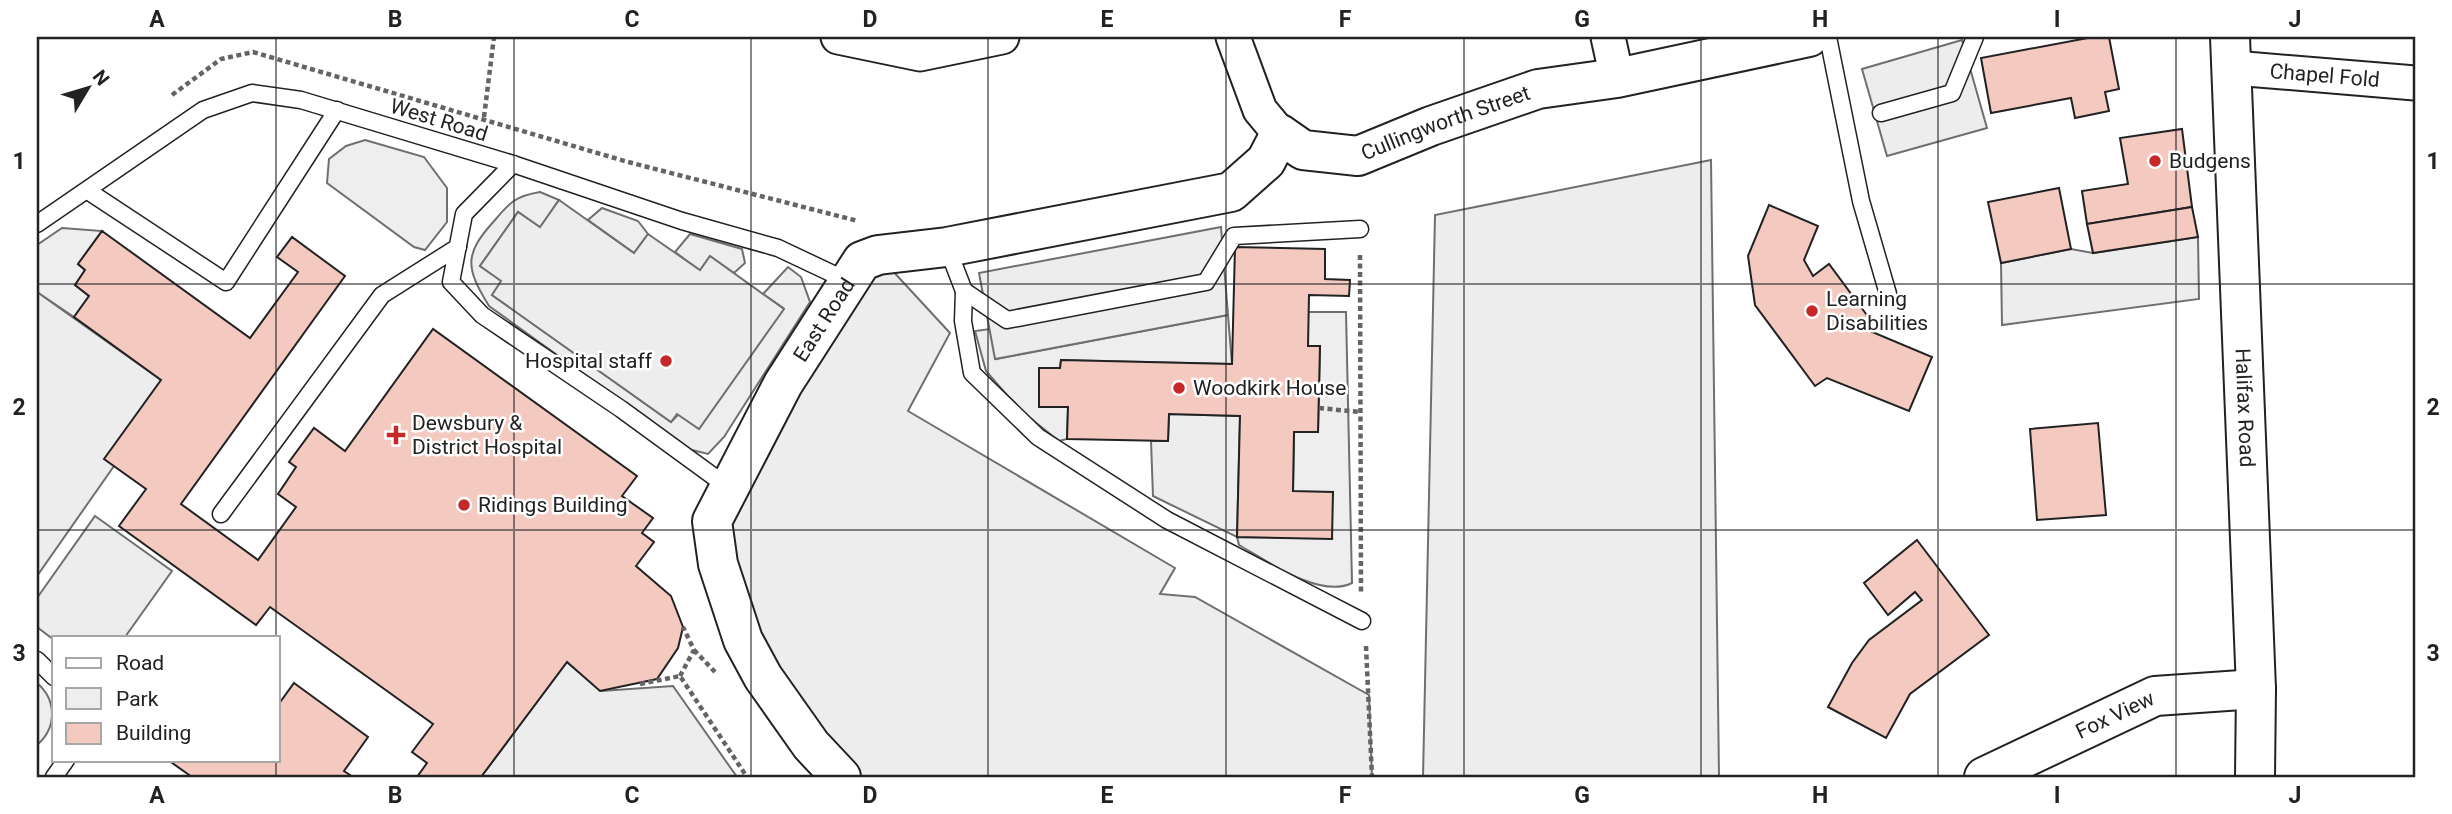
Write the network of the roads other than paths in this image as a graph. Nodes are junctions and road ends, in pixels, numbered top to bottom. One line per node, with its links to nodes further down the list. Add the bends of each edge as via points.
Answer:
1 (838, 37): 2 (street, via 919,54)
2 (1002, 37)
3 (1233, 37): 13 (street, via 1260,110)
4 (1608, 37): 9 (street)
5 (1810, 37): 9 (street, Cullingworth Street)
6 (1828, 37): 22 (lane, via 1861,201)
7 (1975, 37): 12 (lane, via 1952,93)
8 (2232, 53): 10 (street, Chapel Fold); 28 (street, Halifax Road)
9 (1617, 78): 13 (street, Cullingworth Street, via 1538,89 1358,156 1303,150)
10 (2415, 83)
11 (337, 110): 14 (lane, West Road); 15 (lane, West Road, via 252,93 203,110); 15 (lane, via 226,282)
12 (1881, 113)
13 (1280, 134): 19 (street, East Road, via 1266,161 1231,192)
14 (513, 164): 18 (lane, via 464,215); 20 (lane, West Road, via 778,248)
15 (88, 191): 16 (lane, West Road)
16 (37, 224)
17 (1360, 229): 21 (lane, via 1234,236 1206,282 1007,320)
18 (458, 247): 23 (lane, via 451,282 482,315); 24 (lane, via 382,295)
19 (947, 247): 20 (street, East Road, via 878,255 862,261); 21 (lane)
20 (850, 282): 23 (street, East Road, via 783,384)
21 (964, 291): 25 (lane, via 963,321 972,373 1038,437 1167,520)
22 (1888, 294)
23 (728, 487): 31 (street, East Road, via 712,521 718,564 743,640 811,745)
24 (221, 514)
25 (1362, 621)
26 (37, 660): 27 (lane)
27 (52, 675)
28 (2256, 689): 32 (street, Fox View, via 2155,696); 33 (street, Halifax Road)
29 (65, 762): 30 (lane)
30 (54, 777)
31 (841, 777)
32 (1984, 777)
33 (2255, 777)

